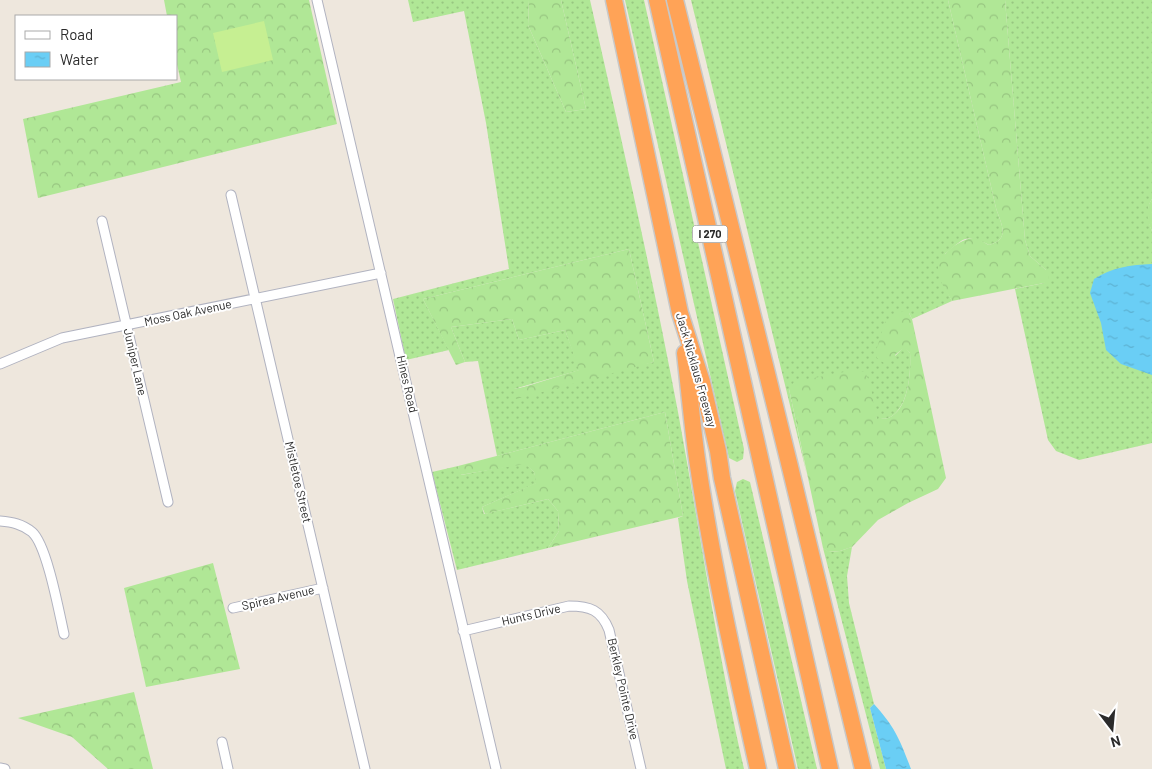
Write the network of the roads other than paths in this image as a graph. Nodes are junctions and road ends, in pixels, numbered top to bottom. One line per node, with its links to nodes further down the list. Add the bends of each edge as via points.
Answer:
1 (316, 0): 7 (street, Hines Road)
2 (614, 0): 9 (highway, Jack Nicklaus Freeway)
3 (657, 0): 28 (highway, I 270)
4 (675, 0): 29 (highway)
5 (231, 195): 8 (street, Mistletoe Street)
6 (102, 221): 10 (street, Juniper Lane)
7 (380, 274): 8 (street, Moss Oak Avenue); 17 (street, Hines Road)
8 (255, 299): 10 (street, Moss Oak Avenue); 14 (street, Mistletoe Street)
9 (680, 313): 26 (highway, via 697,458 732,653); 27 (highway, Jack Nicklaus Freeway, via 702,382)
10 (126, 325): 11 (street, Moss Oak Avenue, via 62,338); 12 (street, Juniper Lane)
11 (0, 364)
12 (168, 502)
13 (0, 521): 18 (street, via 18,523 33,534 43,550)
14 (323, 588): 15 (street, Spirea Avenue); 23 (street, Mistletoe Street)
15 (233, 608)
16 (598, 613): 17 (street, Hunts Drive, via 584,606 570,606); 25 (street, Berkley Pointe Drive, via 609,630)
17 (463, 630): 24 (street, Hines Road)
18 (64, 634)
19 (222, 742): 22 (street)
20 (0, 768): 21 (street)
21 (5, 769)
22 (228, 769)
23 (365, 769)
24 (496, 769)
25 (641, 769)
26 (758, 769)
27 (787, 769)
28 (830, 769)
29 (862, 769)

